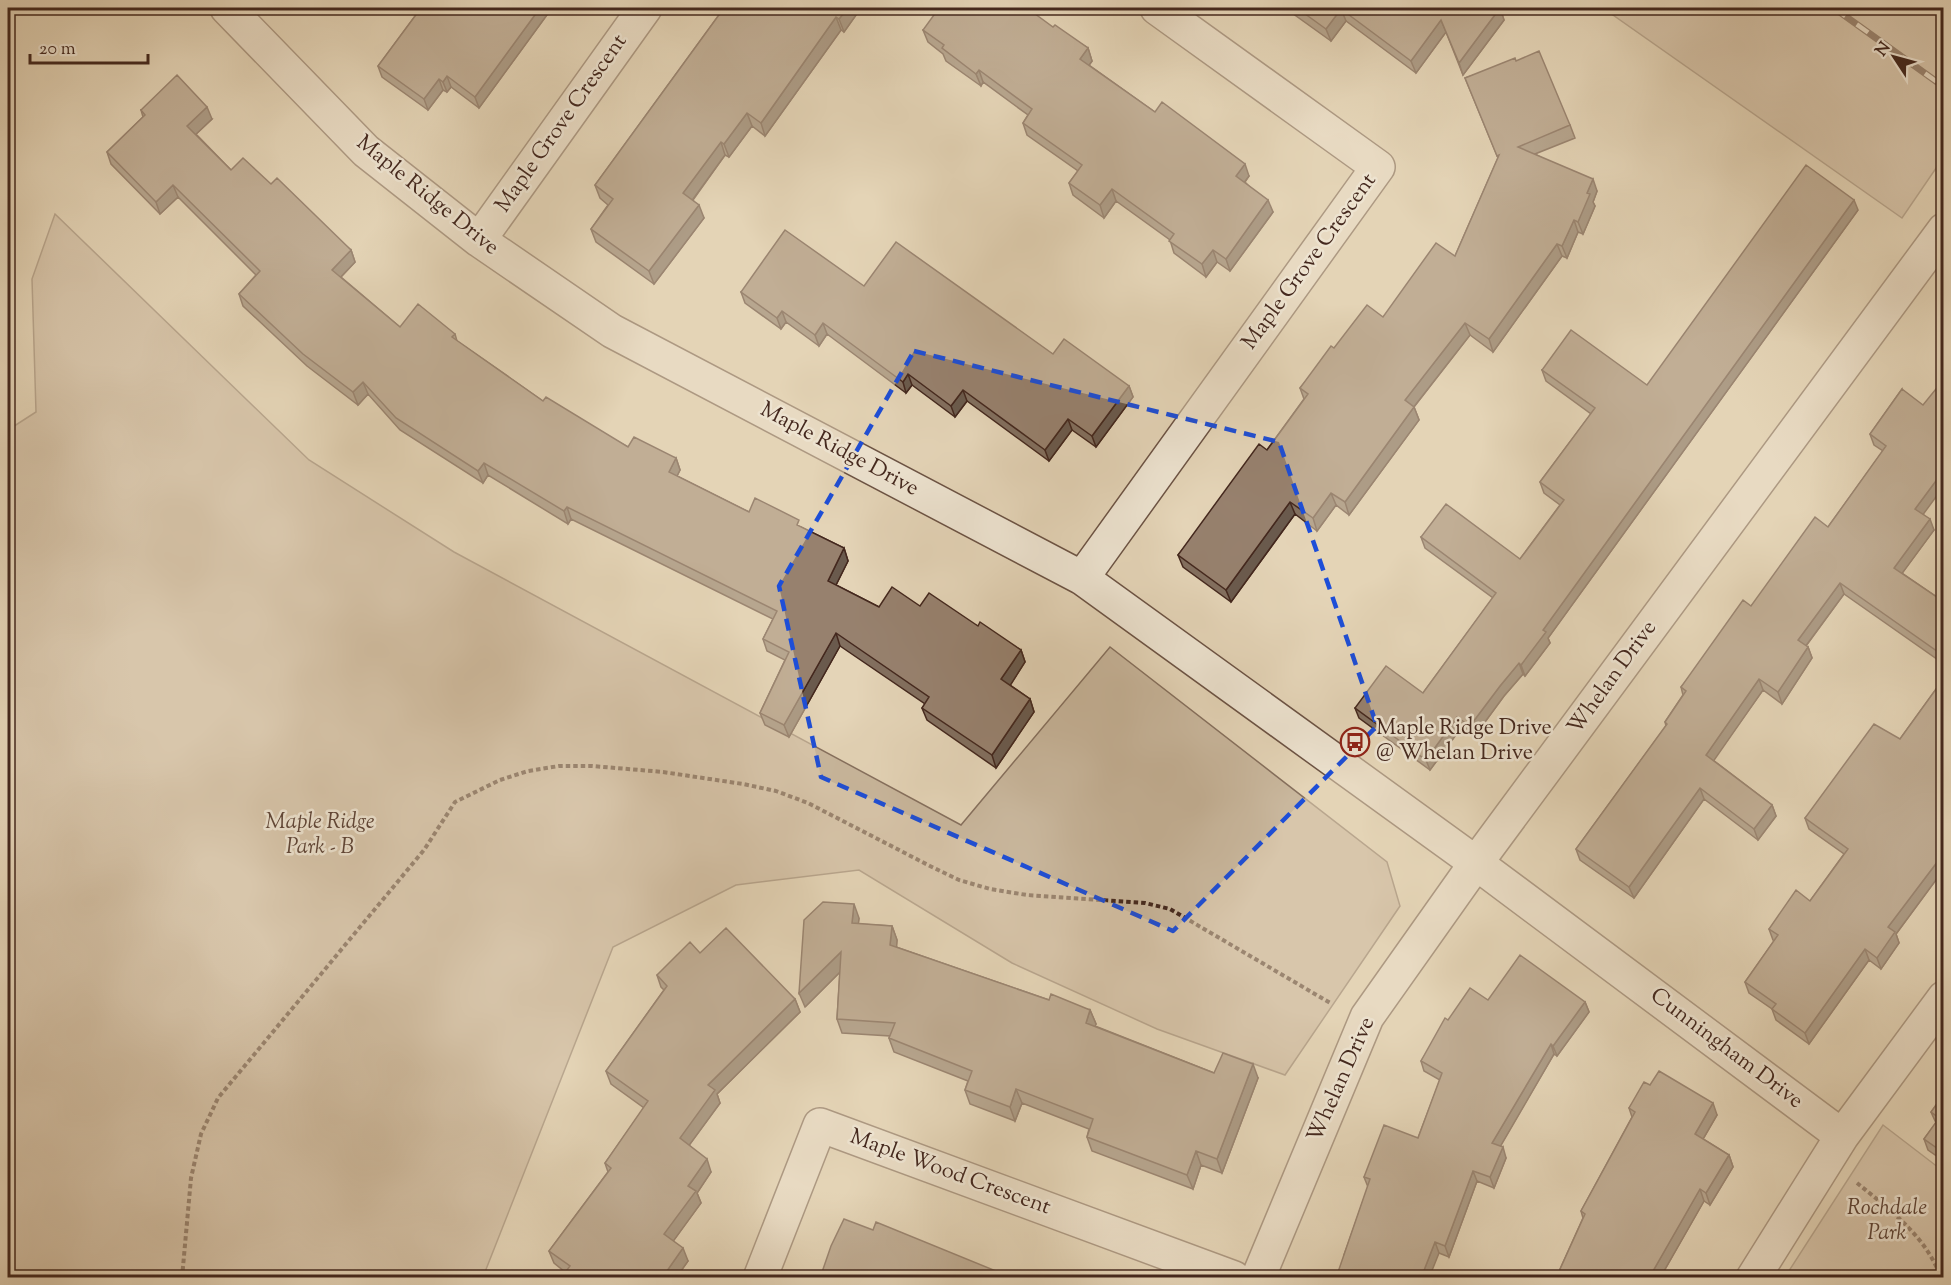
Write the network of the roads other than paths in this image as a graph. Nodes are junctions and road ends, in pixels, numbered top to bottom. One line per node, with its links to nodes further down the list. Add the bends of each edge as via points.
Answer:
1 (227, 8): 5 (street, Maple Ridge Drive, via 366,151)
2 (645, 8): 5 (street, Maple Grove Crescent)
3 (1157, 8): 6 (street, Maple Grove Crescent, via 1378,167)
4 (1944, 230): 7 (street, Whelan Drive)
5 (479, 240): 6 (street, Maple Ridge Drive, via 612,331)
6 (1082, 578): 7 (street, Maple Ridge Drive)
7 (1476, 863): 9 (street, Cunningham Drive); 12 (street, Whelan Drive, via 1367,1017)
8 (1944, 998): 9 (street)
9 (1834, 1150): 13 (street)
10 (760, 1278): 11 (street, Maple Wood Crescent, via 820,1125)
11 (1234, 1278)
12 (1258, 1278)
13 (1753, 1278)

